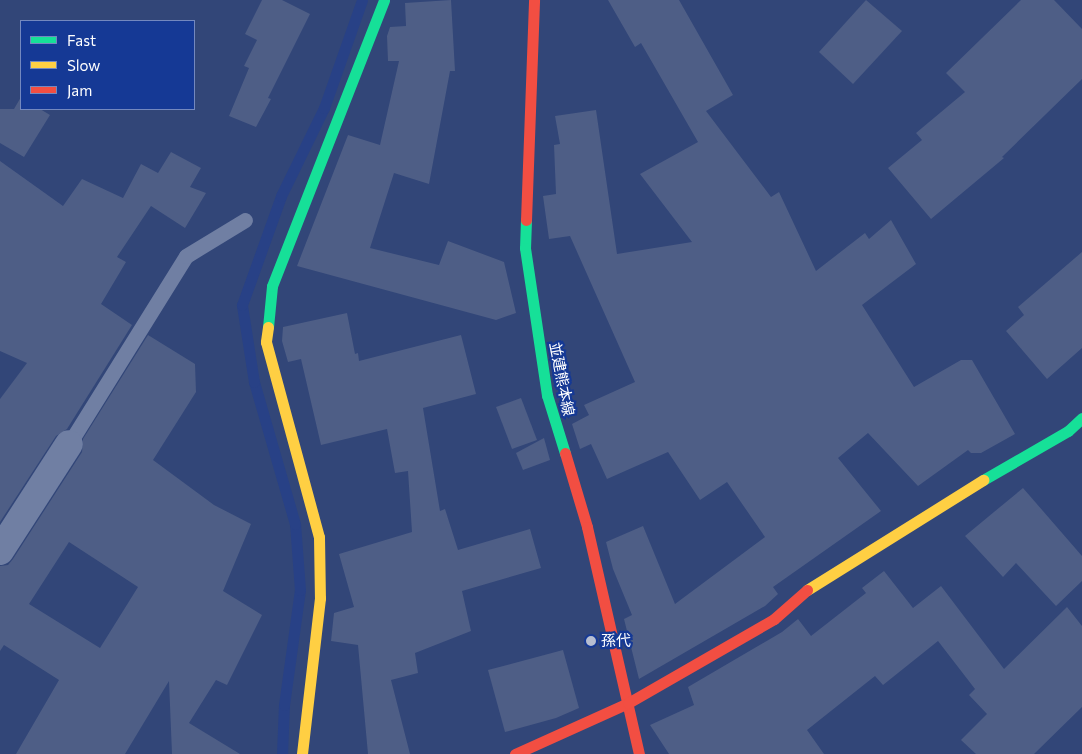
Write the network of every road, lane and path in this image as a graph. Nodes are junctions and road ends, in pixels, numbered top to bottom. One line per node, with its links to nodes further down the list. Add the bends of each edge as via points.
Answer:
1 (384, 0): 8 (street, via 272,286 266,342 318,537 320,598)
2 (534, 0): 7 (street, 並建熊本線, via 525,248 547,396 586,527)
3 (245, 220): 5 (lane, via 186,256)
4 (1082, 418): 7 (street, via 1068,431 959,494 812,586 774,619)
5 (69, 444): 6 (street)
6 (0, 551)
7 (628, 703): 9 (street); 10 (street, 並建熊本線)
8 (302, 754)
9 (515, 754)
10 (639, 754)

